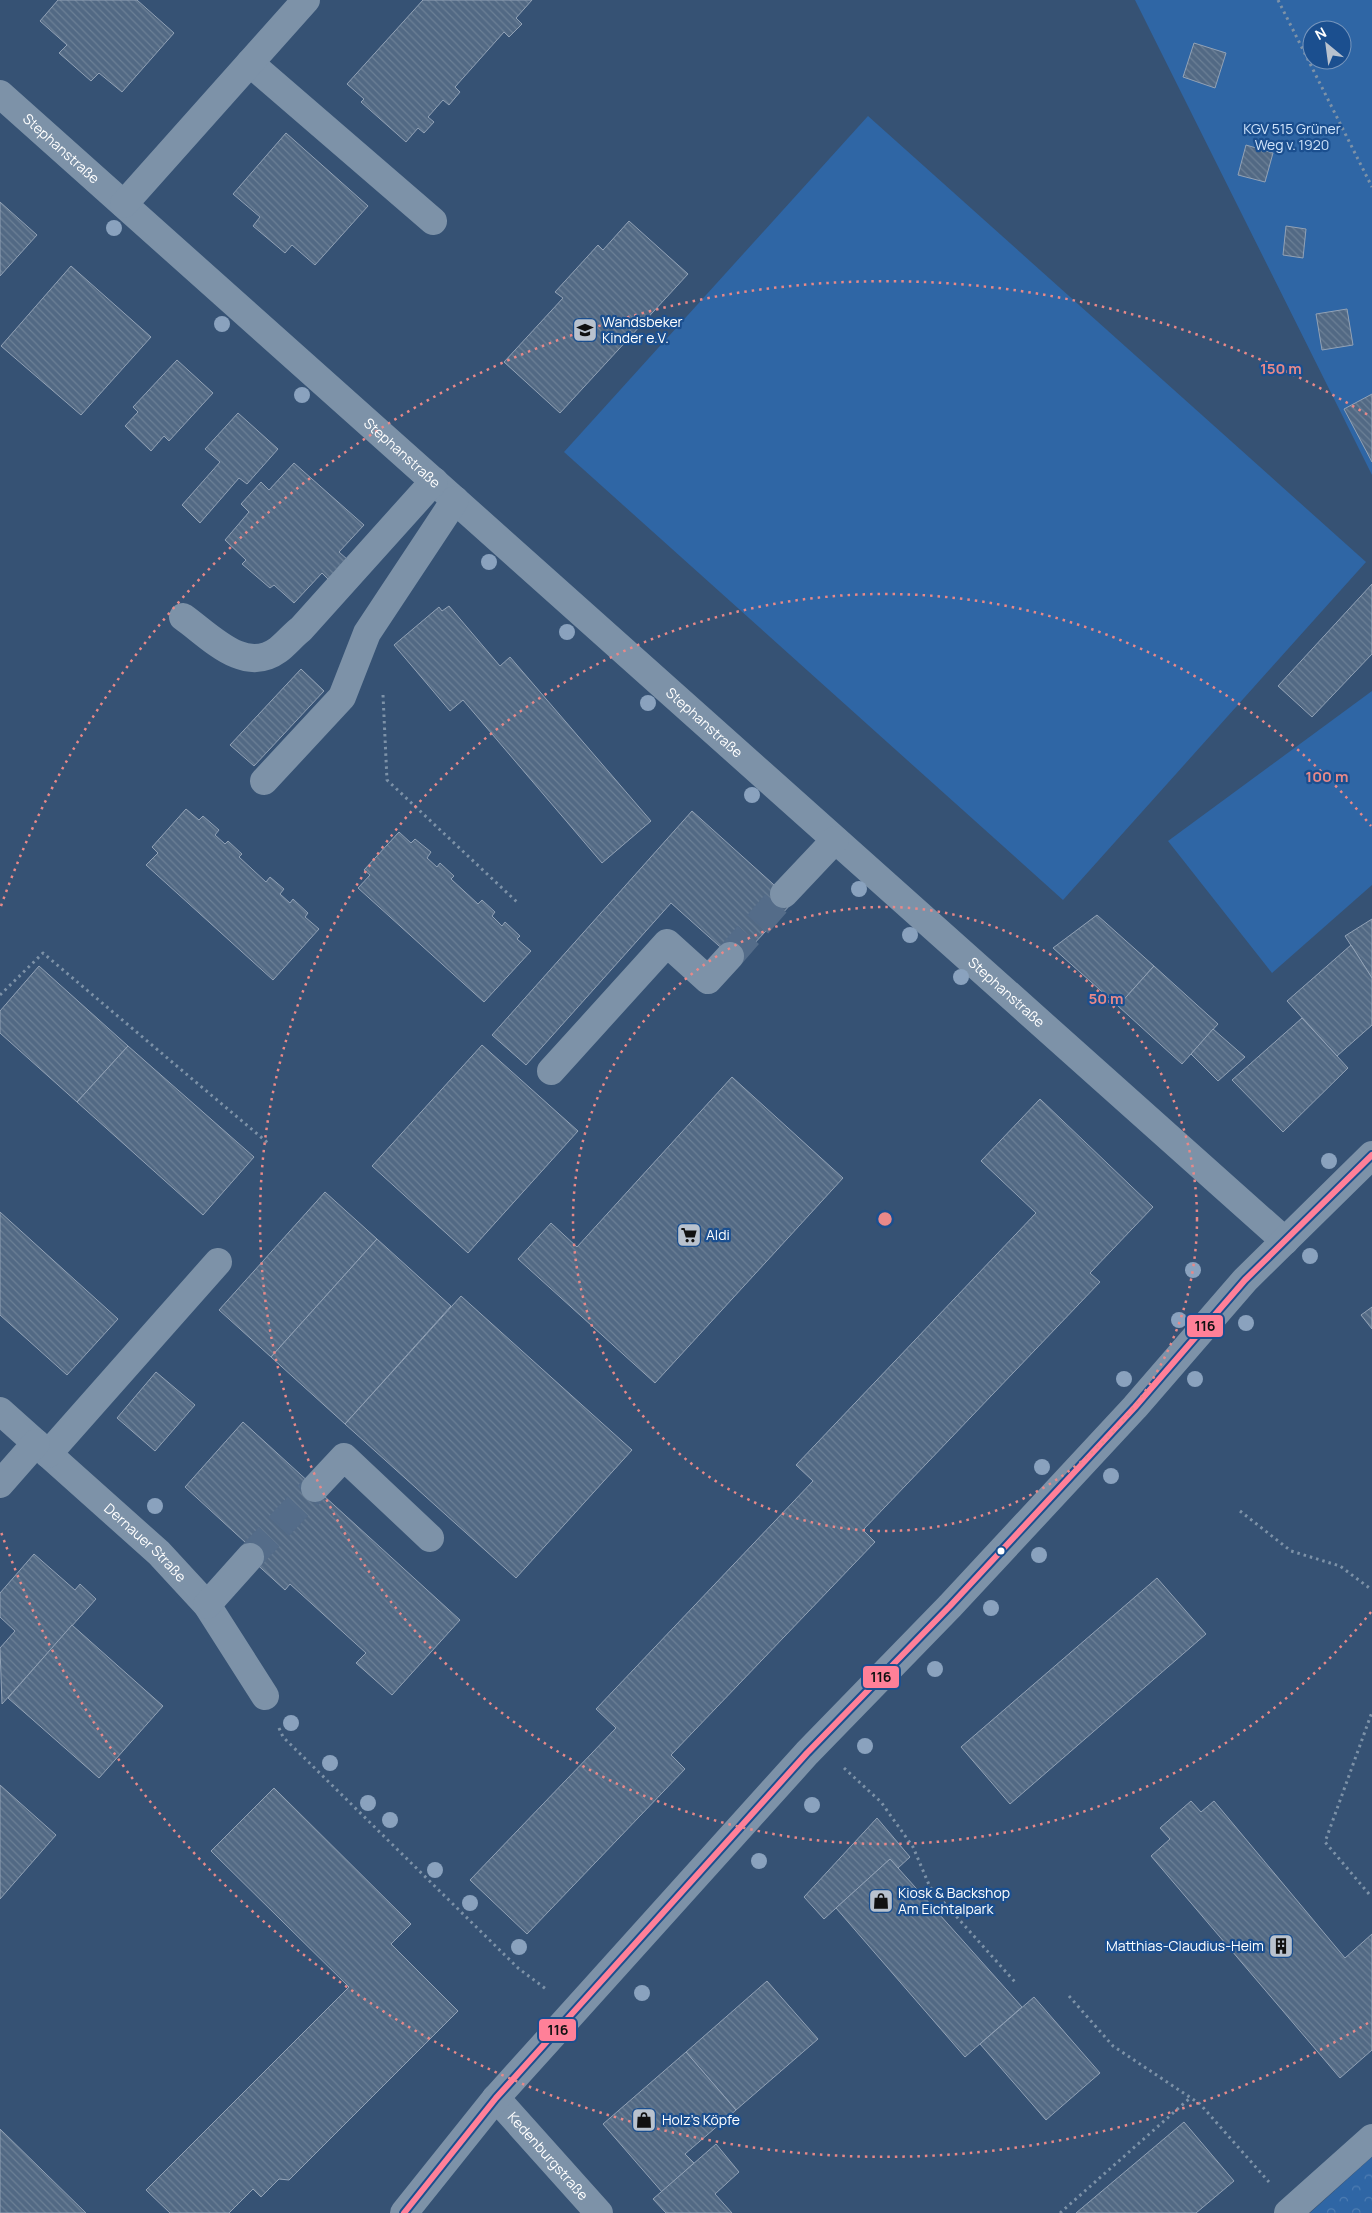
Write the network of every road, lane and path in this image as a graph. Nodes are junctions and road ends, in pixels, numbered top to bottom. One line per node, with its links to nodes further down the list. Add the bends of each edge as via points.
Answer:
1 (306, 0): 3 (street)
2 (1278, 0): 5 (path)
3 (250, 63): 6 (street); 7 (street)
4 (0, 94): 6 (street, Stephanstraße)
5 (1372, 187)
6 (124, 204): 8 (street, Stephanstraße)
7 (433, 221)
8 (434, 481): 9 (street, Stephanstraße); 10 (street, via 301,628 277,650 254,660 235,655)
9 (455, 500): 12 (street, via 367,633 342,697); 13 (street, Stephanstraße)
10 (183, 617)
11 (382, 691): 15 (path, via 387,780)
12 (264, 781)
13 (835, 840): 14 (street); 21 (street, Stephanstraße)
14 (784, 894)
15 (518, 903)
16 (730, 956): 18 (street, via 708,980 667,943)
17 (0, 995): 19 (path, via 43,953)
18 (551, 1071)
19 (268, 1143)
20 (1372, 1155): 21 (street)
21 (1285, 1241): 34 (street, via 1245,1280 1136,1407)
22 (218, 1262): 24 (street)
23 (0, 1411): 24 (street, Dernauer Straße)
24 (42, 1448): 25 (street); 31 (street, Dernauer Straße, via 159,1553)
25 (0, 1484)
26 (315, 1488): 28 (street, via 344,1457)
27 (1240, 1511): 30 (path, via 1291,1551 1340,1566)
28 (430, 1538)
29 (250, 1557): 31 (street)
30 (1372, 1590)
31 (207, 1605): 32 (street, Dernauer Straße)
32 (265, 1696): 38 (path, via 283,1738 518,1968)
33 (1372, 1712): 35 (path, via 1325,1842)
34 (817, 1742): 36 (path, via 881,1802 913,1847 930,1887); 38 (street)
35 (1369, 1894)
36 (1015, 1982)
37 (1069, 1996): 40 (path, via 1113,2046)
38 (575, 2011): 39 (street)
39 (496, 2098): 43 (street); 44 (street, Kedenburgstraße)
40 (1190, 2098): 42 (path, via 1200,2104); 45 (path)
41 (1372, 2138): 42 (street)
42 (1290, 2211)
43 (404, 2213)
44 (599, 2213)
45 (1060, 2213)

